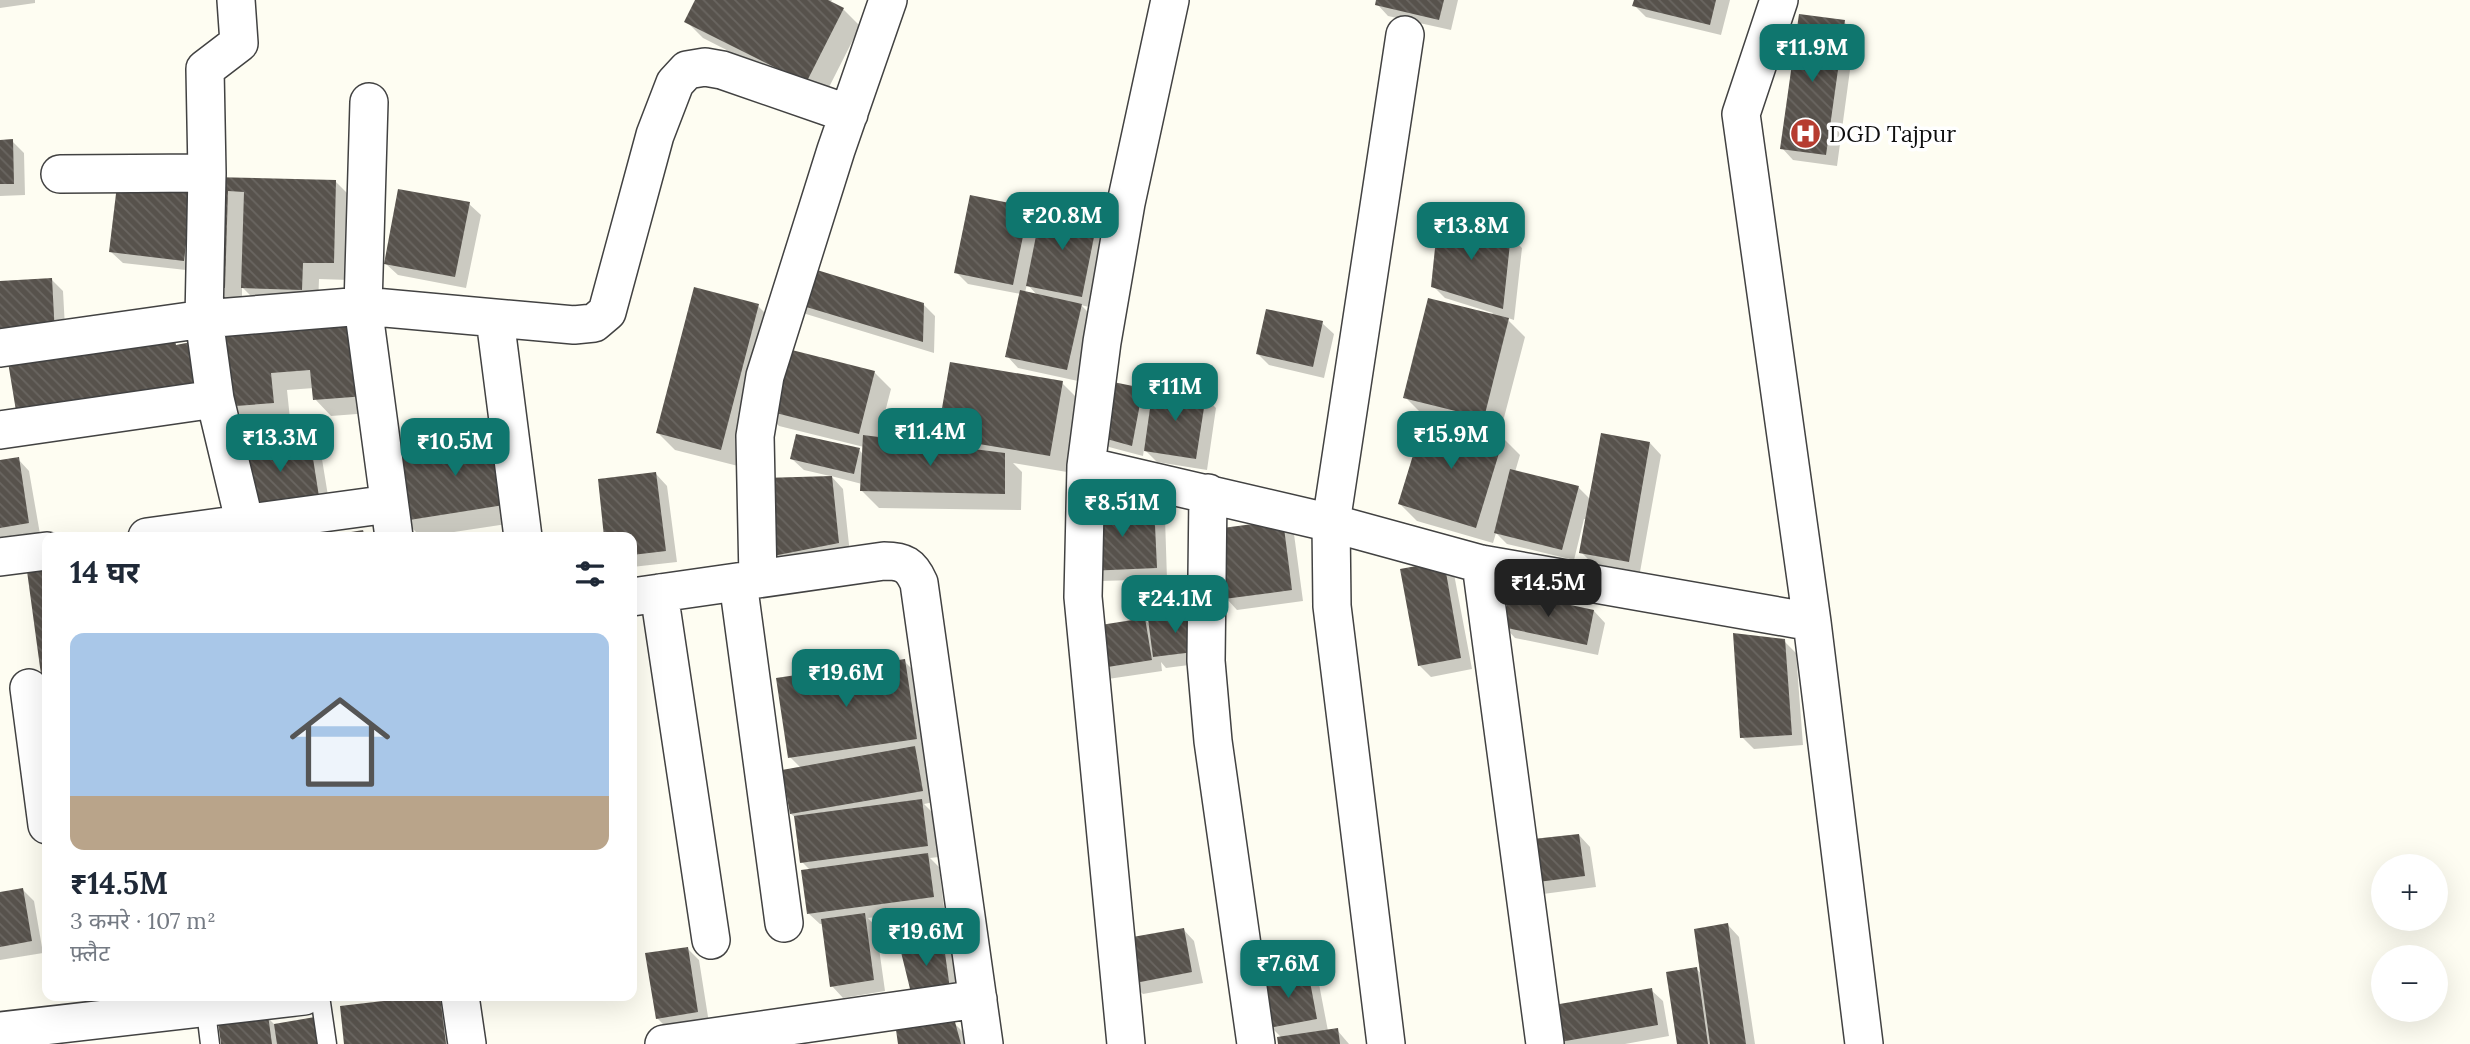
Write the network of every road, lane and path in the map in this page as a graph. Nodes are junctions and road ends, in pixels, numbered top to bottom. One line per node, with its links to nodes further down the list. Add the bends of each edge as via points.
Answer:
1 (236, 0): 8 (street, via 239,43 205,69)
2 (888, 0): 7 (street)
3 (1170, 0): 16 (street, via 1126,203)
4 (1779, 0): 28 (street, via 1741,114)
5 (1405, 35): 19 (street)
6 (369, 102): 10 (street)
7 (849, 114): 12 (street, via 722,70 687,70 675,83 655,135 607,312 594,323 574,325); 26 (street, via 765,376 755,436)
8 (207, 173): 9 (street); 11 (street)
9 (60, 174)
10 (363, 306): 11 (street); 12 (street); 18 (street)
11 (204, 319): 13 (street); 14 (street)
12 (495, 319): 22 (street)
13 (0, 348)
14 (215, 400): 15 (street); 20 (street)
15 (0, 430)
16 (1086, 466): 17 (street); 44 (street, via 1083,597)
17 (1208, 493): 19 (street); 45 (street, via 1206,661)
18 (392, 521): 20 (street)
19 (1331, 523): 25 (street); 46 (street, via 1332,606)
20 (245, 524): 21 (street)
21 (185, 532)
22 (522, 532)
23 (42, 552): 24 (street)
24 (0, 557)
25 (1481, 564): 28 (street); 47 (street)
26 (748, 581): 27 (street); 31 (street); 33 (street, via 884,561 912,567 919,583)
27 (645, 595): 32 (street)
28 (1812, 622): 48 (street)
29 (25, 689): 30 (street)
30 (42, 794)
31 (784, 923)
32 (711, 940)
33 (978, 999): 42 (street); 43 (street)
34 (205, 1001): 37 (street); 39 (lane)
35 (321, 1001): 40 (lane)
36 (461, 1001): 41 (street)
37 (73, 1009): 38 (street)
38 (0, 1031)
39 (211, 1044)
40 (327, 1044)
41 (467, 1044)
42 (664, 1044)
43 (984, 1044)
44 (1126, 1044)
45 (1256, 1044)
46 (1386, 1044)
47 (1545, 1044)
48 (1864, 1044)

